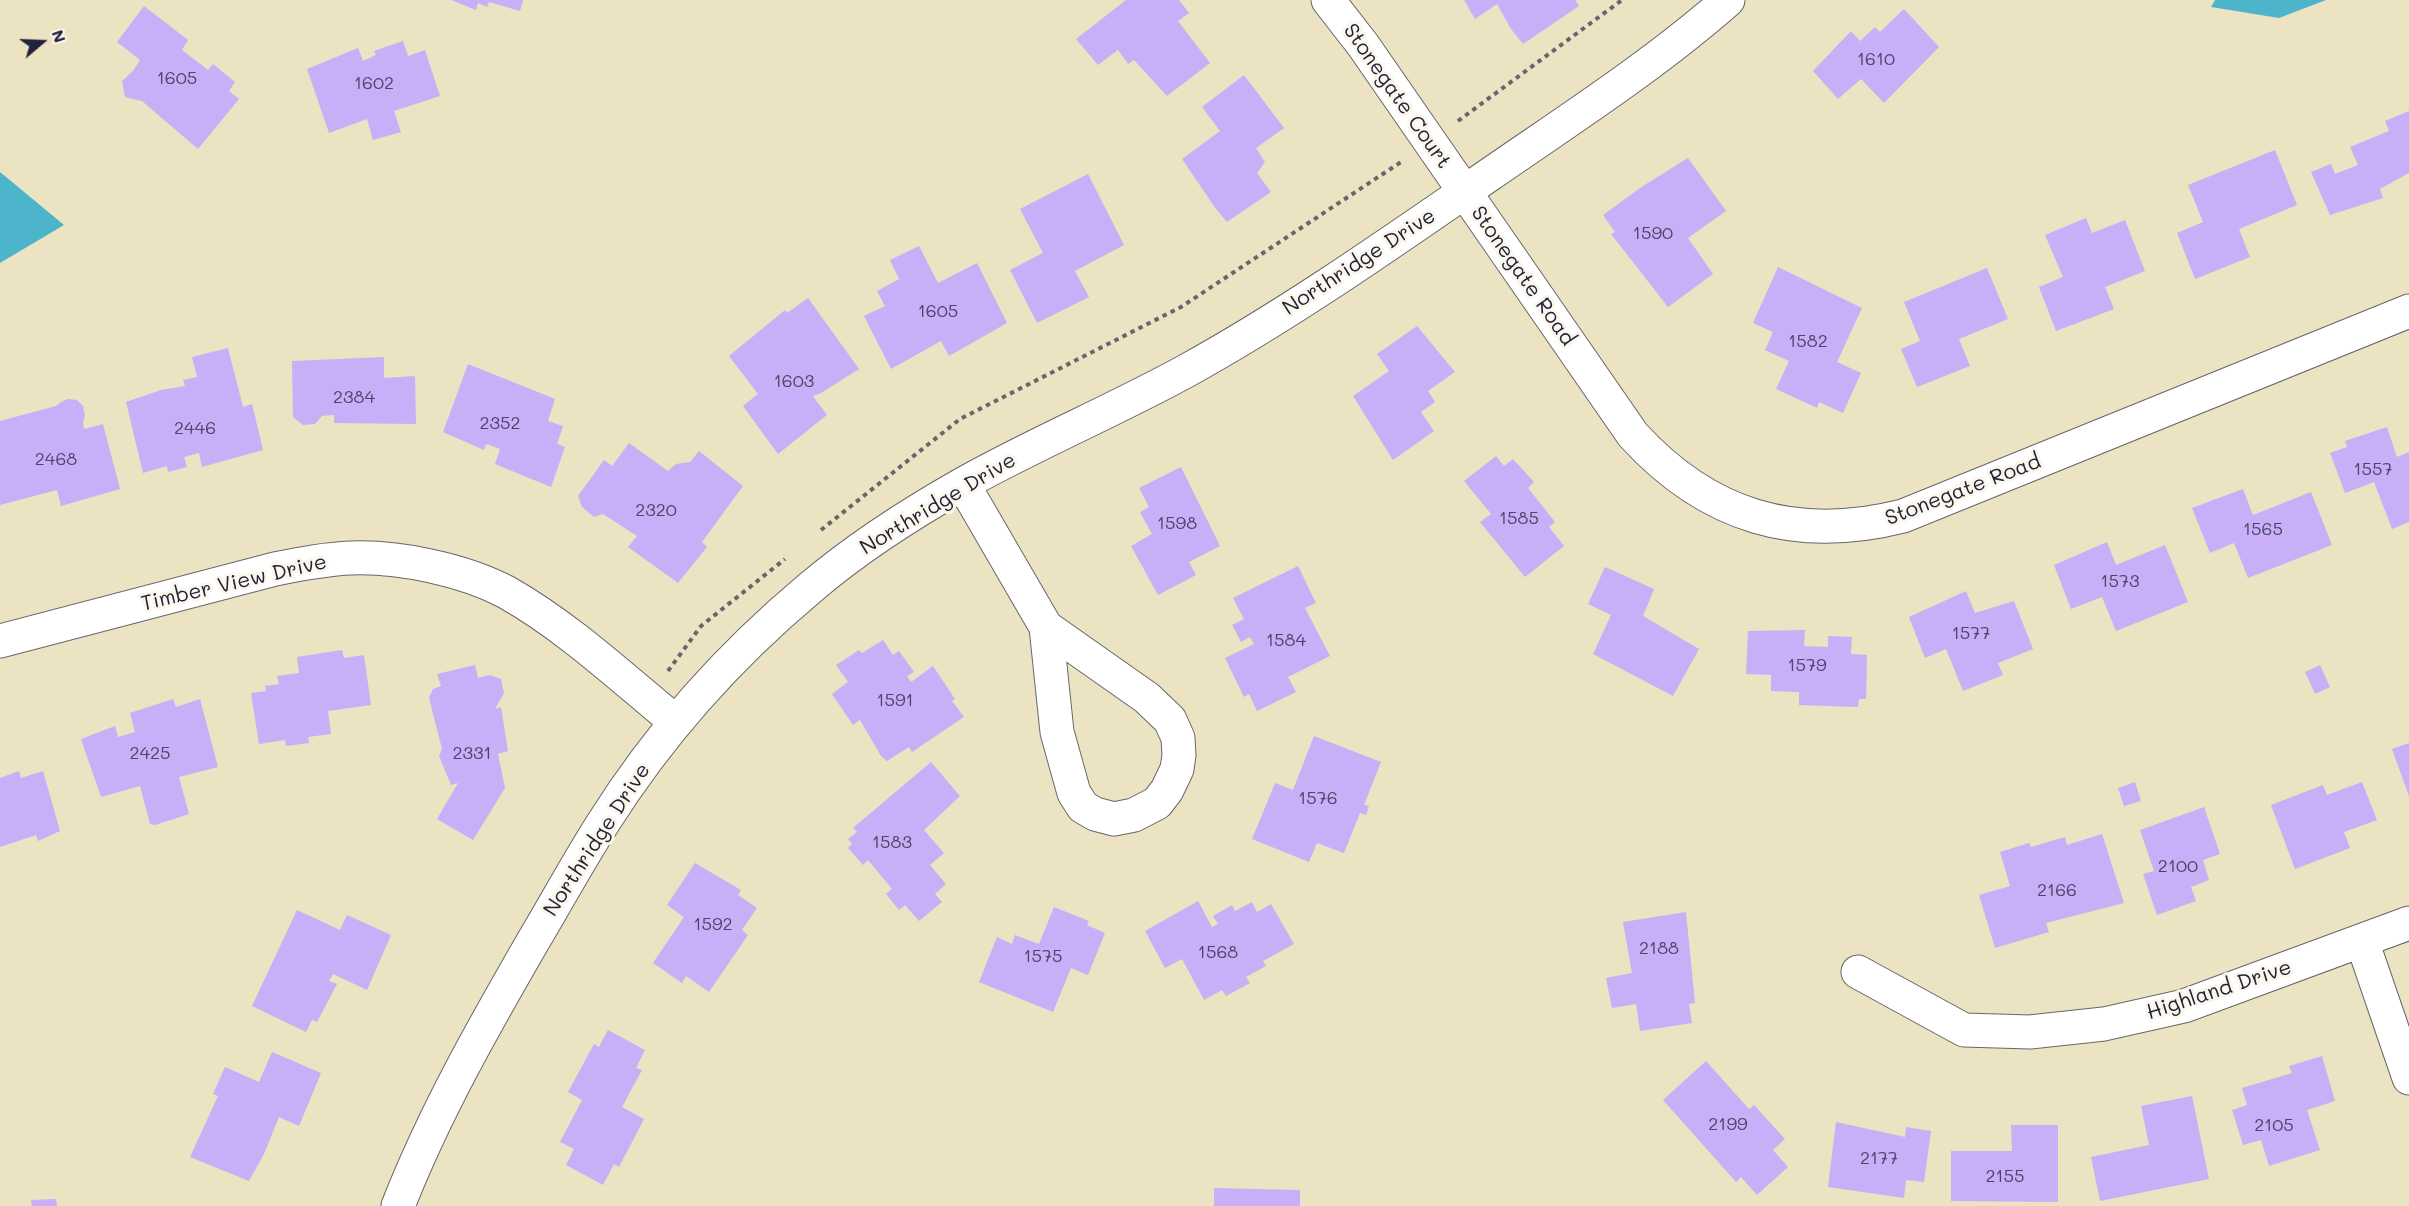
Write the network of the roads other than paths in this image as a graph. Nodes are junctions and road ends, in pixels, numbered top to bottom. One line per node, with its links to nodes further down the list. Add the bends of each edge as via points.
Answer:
1 (1328, 0): 3 (street, Stonegate Court)
2 (1728, 0): 3 (street, Northridge Drive, via 1626,82)
3 (1465, 192): 4 (street, Stonegate Road, via 1647,451 1680,479 1717,501 1798,526 1839,528 1902,516); 5 (street, Northridge Drive, via 1230,346)
4 (2409, 311)
5 (963, 484): 6 (street); 8 (street, Northridge Drive, via 893,527 812,586 759,633)
6 (1046, 627): 6 (street, via 1057,732 1074,793 1083,807 1095,814 1114,819 1134,815 1156,803 1167,790 1178,762 1178,738 1170,720 1147,698)
7 (0, 641): 8 (street, Timber View Drive, via 313,561 391,560 447,571 503,591 567,633)
8 (676, 722): 13 (street, Northridge Drive, via 603,822 480,1032)
9 (2409, 923): 10 (street, Highland Drive)
10 (2361, 941): 11 (street, Highland Drive, via 2184,1006 2104,1024 2030,1032 1964,1030); 12 (street)
11 (1858, 972)
12 (2409, 1078)
13 (398, 1206)

